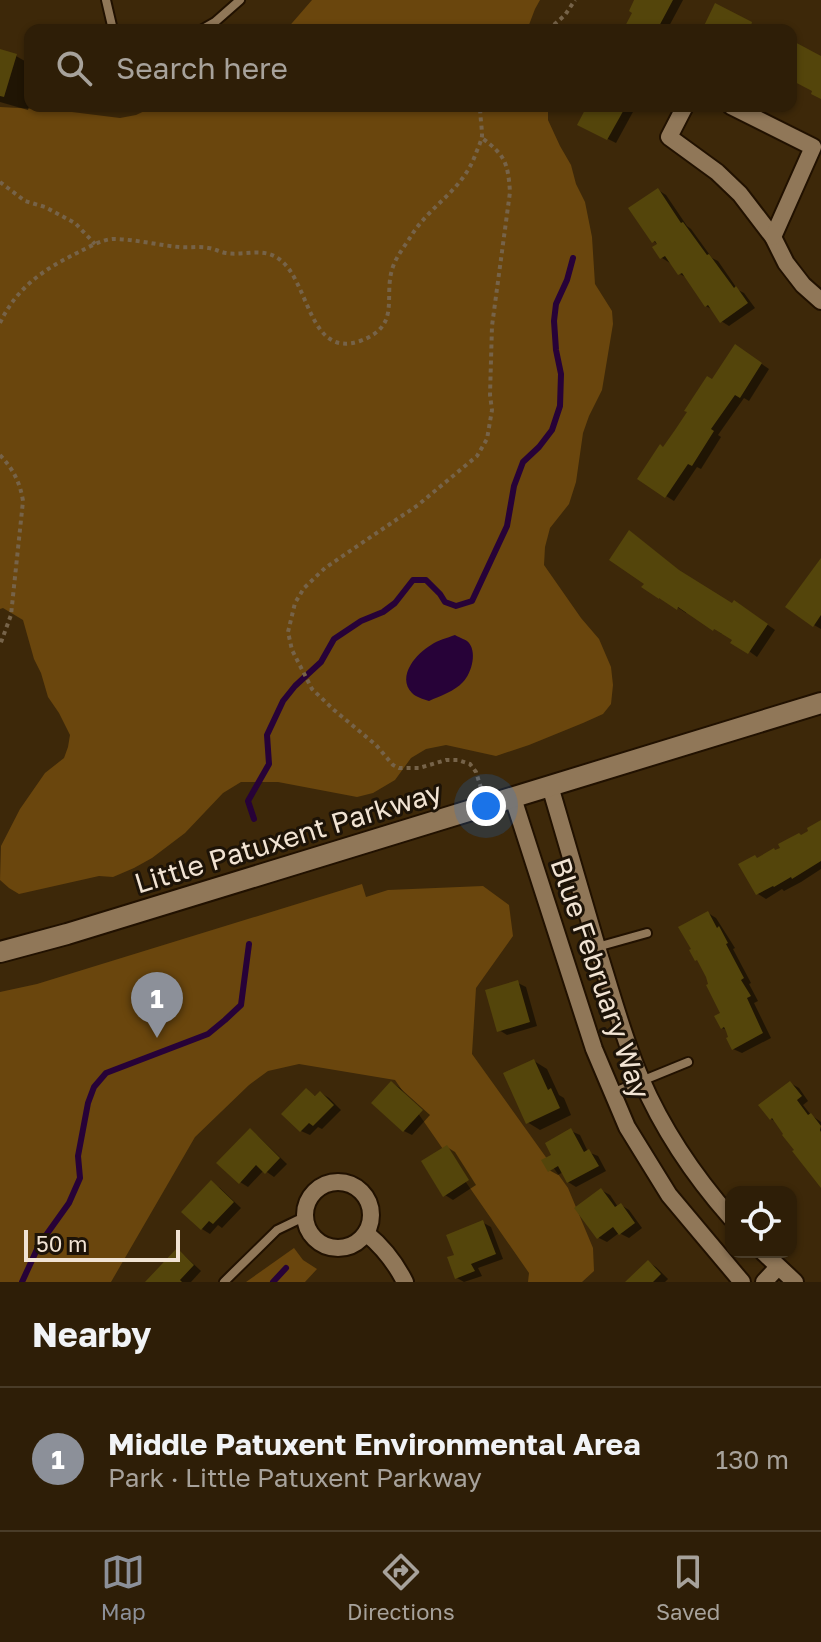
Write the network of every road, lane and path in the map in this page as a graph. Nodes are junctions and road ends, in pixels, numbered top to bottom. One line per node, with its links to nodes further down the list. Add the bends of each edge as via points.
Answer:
1 (106, 0): 4 (lane)
2 (240, 0): 5 (lane)
3 (575, 0): 6 (path)
4 (112, 24)
5 (212, 24)
6 (555, 24)
7 (480, 112): 10 (path)
8 (682, 112): 12 (street, via 669,137 740,194)
9 (743, 112): 12 (street, via 813,147)
10 (482, 138): 13 (path, via 464,179 414,231 393,265 386,320 379,331 356,342 329,339 319,329 296,280 269,253 109,239); 21 (path, via 504,158 510,192 492,326 487,439 477,456 418,505 304,588 288,632 312,689 393,765 419,768 446,760 470,764)
11 (0, 182): 13 (path, via 25,201 75,223)
12 (773, 237): 14 (street, via 786,263)
13 (95, 244): 15 (path, via 43,270 7,307)
14 (821, 301)
15 (0, 323)
16 (0, 455): 17 (path, via 16,477 23,501 11,615)
17 (0, 645)
18 (821, 703): 19 (street, Little Patuxent Parkway)
19 (550, 786): 20 (street, Little Patuxent Parkway); 23 (street, Blue February Way)
20 (513, 798): 21 (street, Little Patuxent Parkway); 27 (street, Blue February Way)
21 (486, 805): 24 (street, Little Patuxent Parkway)
22 (647, 933): 23 (lane)
23 (597, 947): 26 (street, Blue February Way)
24 (0, 952)
25 (688, 1062): 26 (lane)
26 (642, 1081): 27 (lane); 28 (street, Blue February Way, via 692,1168)
27 (611, 1094): 35 (street, Blue February Way, via 669,1195)
28 (725, 1210)
29 (304, 1217): 30 (street, via 308,1231 328,1247 350,1246); 30 (street, via 312,1193 333,1182 346,1183 369,1204); 33 (lane, via 277,1230)
30 (366, 1233): 34 (street, via 380,1244)
31 (769, 1258): 32 (street)
32 (778, 1267): 36 (street); 37 (street)
33 (224, 1282)
34 (405, 1282)
35 (742, 1282)
36 (764, 1282)
37 (795, 1282)

